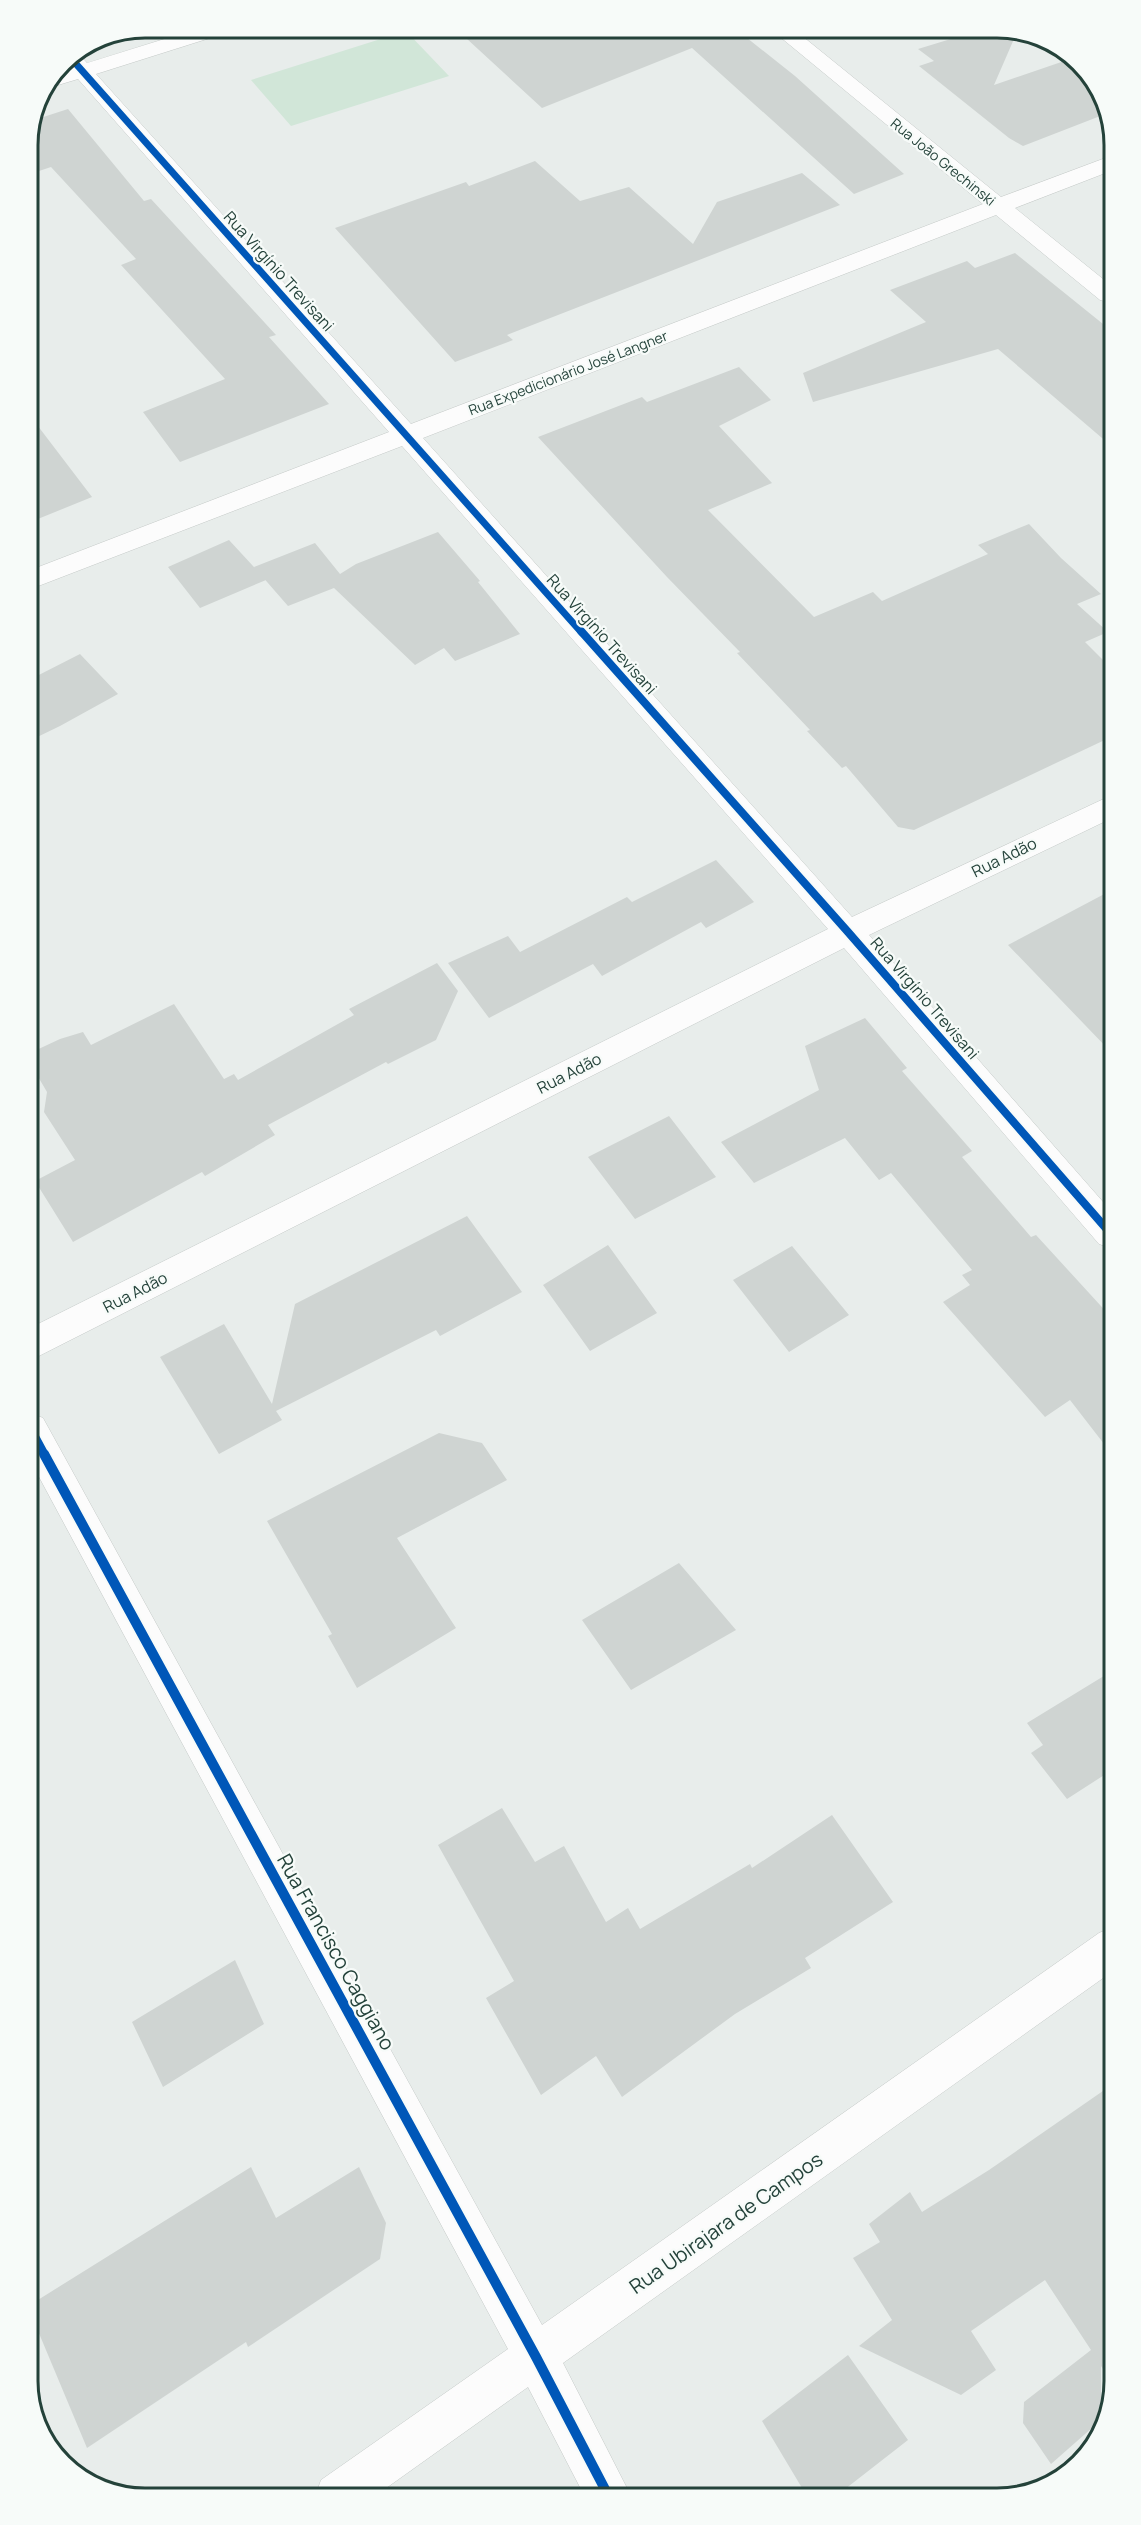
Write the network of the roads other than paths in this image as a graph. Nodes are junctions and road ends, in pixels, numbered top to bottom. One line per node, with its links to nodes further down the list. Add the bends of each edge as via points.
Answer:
1 (179, 38): 3 (street)
2 (791, 38): 5 (street, Rua João Grechinski)
3 (76, 63): 7 (street, Rua Virgínio Trevisani)
4 (1103, 166): 5 (street, Rua Expedicionário José Langner)
5 (998, 207): 6 (street, Rua João Grechinski); 7 (street, Rua Expedicionário José Langner)
6 (1103, 291)
7 (406, 435): 8 (street, Rua Expedicionário José Langner); 10 (street, Rua Virgínio Trevisani)
8 (38, 577)
9 (1103, 809): 10 (street, Rua Adão)
10 (848, 932): 11 (street, Rua Virgínio Trevisani); 12 (street, Rua Adão)
11 (1103, 1225)
12 (38, 1341)
13 (38, 1442): 15 (street, Rua Francisco Caggiano)
14 (1103, 1954): 15 (street, Rua Ubirajara de Campos)
15 (536, 2358): 16 (street, Rua Ubirajara de Campos); 17 (street, Rua Francisco Caggiano)
16 (350, 2487)
17 (605, 2488)

